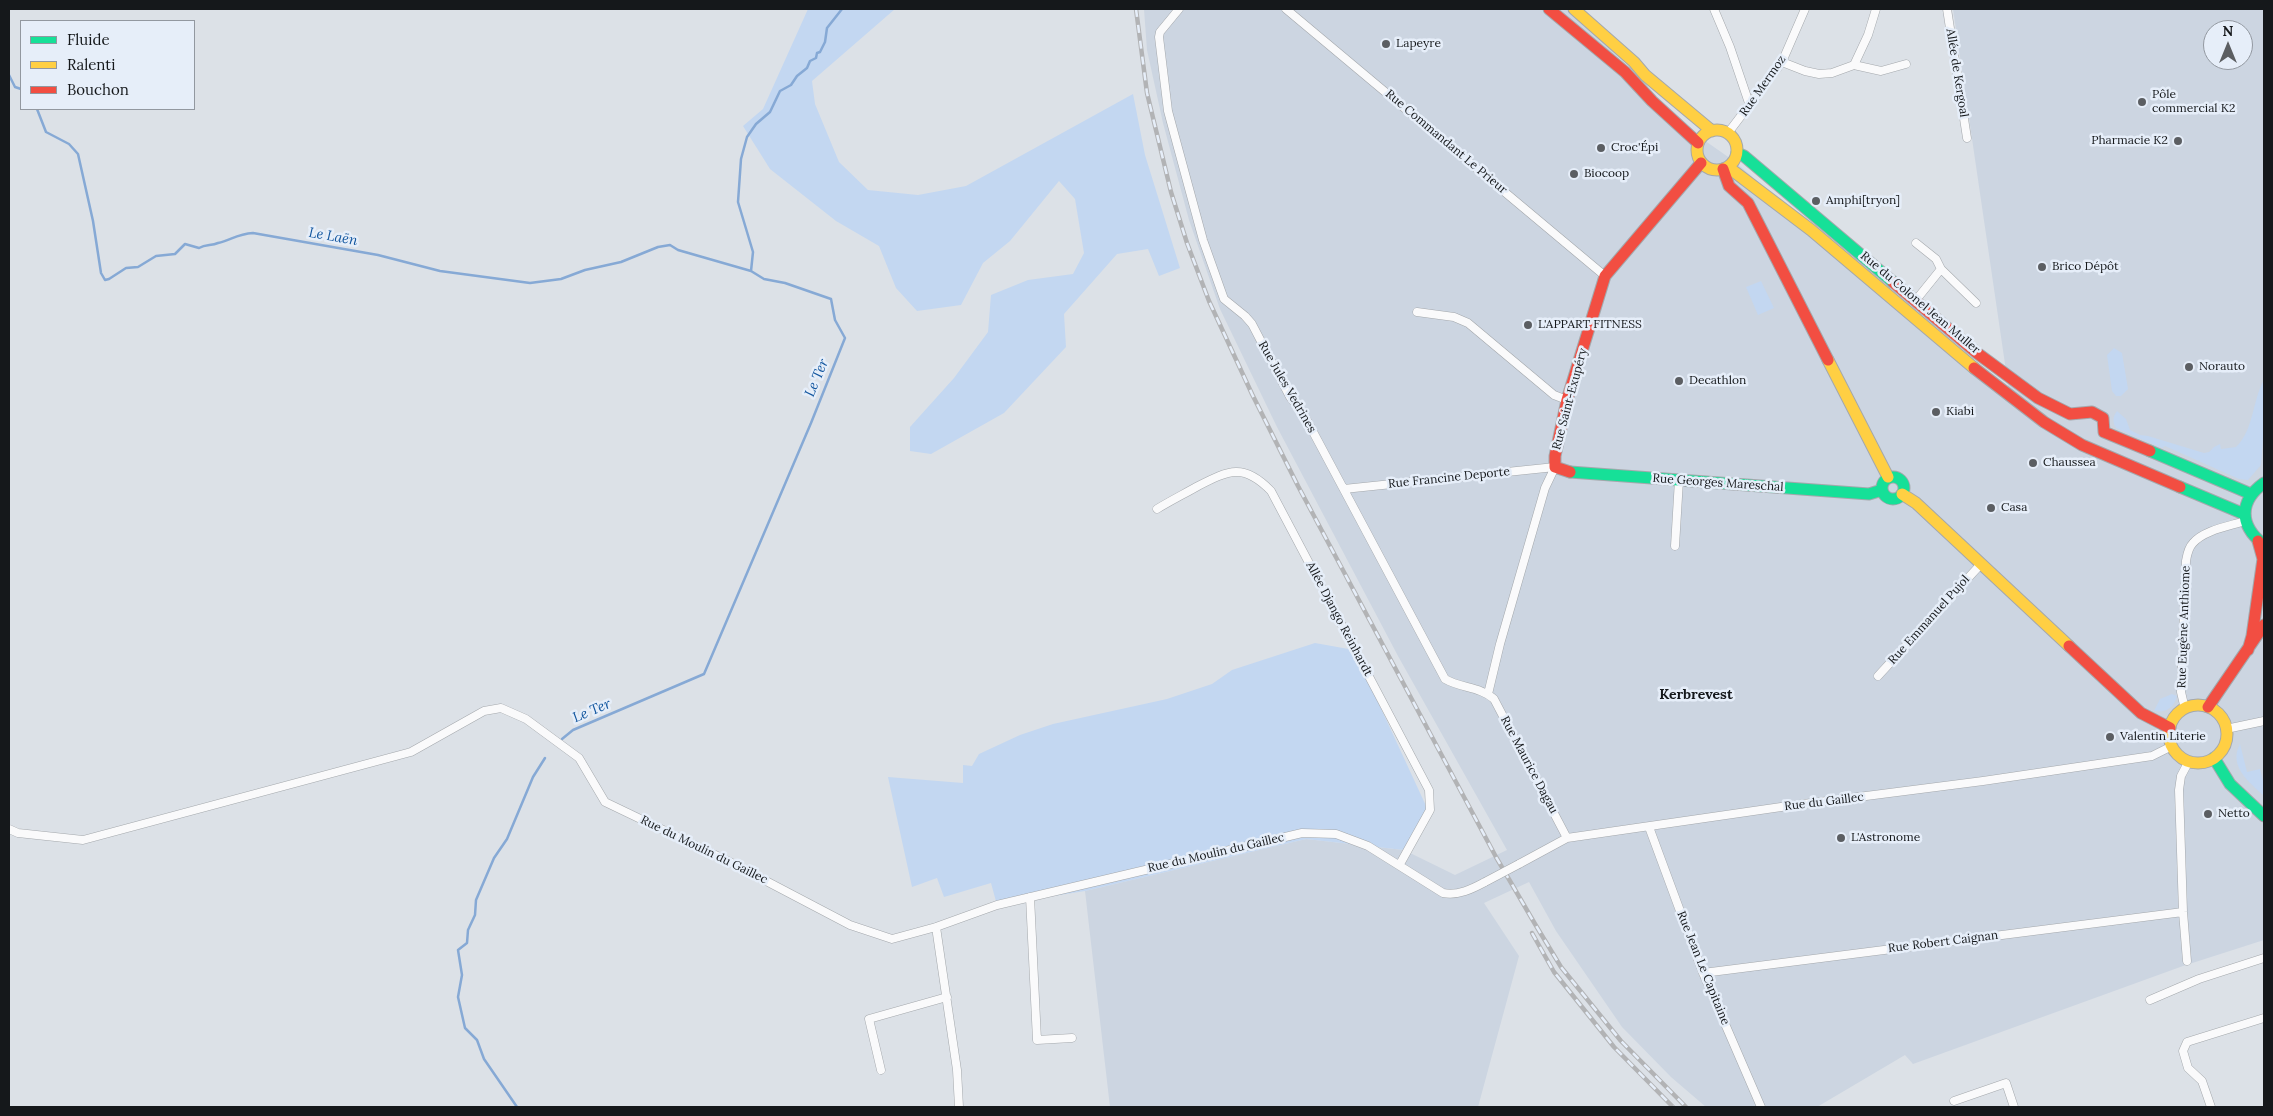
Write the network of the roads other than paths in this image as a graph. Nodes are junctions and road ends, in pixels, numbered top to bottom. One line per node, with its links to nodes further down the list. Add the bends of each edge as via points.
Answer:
1 (1179, 9): 35 (street, Rue Jules Vedrines, via 1160,32 1159,40 1168,111 1203,240 1224,299 1252,324)
2 (1286, 9): 24 (street, Rue Commandant Le Prieur)
3 (1549, 9): 18 (main road, via 1625,72)
4 (1574, 9): 15 (main road, via 1634,62 1645,76)
5 (1714, 9): 10 (street)
6 (1723, 9): 10 (street)
7 (1805, 9): 11 (street, Rue Mermoz)
8 (1876, 9): 13 (street)
9 (1947, 9): 17 (street, Allée de Kergoal)
10 (1718, 18): 14 (street)
11 (1782, 62): 13 (street, via 1818,74 1832,74); 14 (street, Rue Mermoz)
12 (1906, 64): 13 (street, via 1881,71)
13 (1854, 66)
14 (1750, 106): 16 (street, Rue Mermoz)
15 (1712, 131): 16 (main road); 18 (main road, via 1703,135)
16 (1728, 133): 19 (main road, via 1735,142)
17 (1967, 138)
18 (1698, 143): 20 (main road)
19 (1737, 153): 21 (main road); 25 (main road, Rue du Colonel Jean Muller)
20 (1701, 163): 21 (main road, via 1711,170); 24 (main road, Rue Saint-Exupéry)
21 (1726, 168): 30 (main road, Rue du Colonel Jean Muller, via 1787,210 2010,397); 32 (main road, via 1730,186 1748,203)
22 (1916, 243): 23 (street, via 1936,259)
23 (1941, 269): 25 (street); 26 (street)
24 (1605, 276): 28 (main road, Rue Saint-Exupéry)
25 (1916, 300): 29 (main road, Rue du Colonel Jean Muller, via 2030,393 2075,415 2087,411 2098,414 2103,418)
26 (1976, 302)
27 (1417, 312): 28 (street, via 1454,317 1468,323 1554,395)
28 (1567, 400): 31 (main road, Rue Saint-Exupéry)
29 (2104, 432): 30 (main road, via 2094,445); 38 (main road)
30 (2086, 447): 40 (main road, Rue du Colonel Jean Muller)
31 (1555, 467): 33 (main road, Rue Georges Mareschal, via 1576,474); 35 (street, Rue Francine Deporte); 47 (street, Rue Saint-Exupéry, via 1545,488)
32 (1888, 477): 36 (main road); 37 (main road, via 1902,480)
33 (1679, 480): 36 (main road, Rue Georges Mareschal, via 1868,494); 42 (street)
34 (2264, 483): 38 (main road)
35 (1344, 489): 47 (street, Rue Jules Vedrines, via 1445,679)
36 (1882, 490): 37 (main road, via 1893,499)
37 (1902, 494): 43 (main road, via 1916,503)
38 (2251, 494): 40 (main road)
39 (1156, 509): 60 (street, Allée Django Reinhardt, via 1223,473 1252,476 1271,491 1429,790 1430,810)
40 (2245, 518): 41 (main road, via 2248,529); 49 (street, Rue Eugène Anthiome, via 2202,536 2189,549 2181,692)
41 (2261, 542): 45 (main road, via 2263,559)
42 (1675, 546)
43 (1981, 564): 46 (street, Rue Emmanuel Pujol); 51 (main road, via 2141,713)
44 (2264, 625): 45 (main road)
45 (2248, 650): 48 (main road)
46 (1878, 676)
47 (1488, 694): 59 (street, Rue Maurice Dagau, via 1494,699)
48 (2208, 707): 49 (main road); 52 (main road, via 2223,720)
49 (2185, 709): 51 (main road)
50 (2264, 721): 52 (street)
51 (2170, 728): 53 (main road)
52 (2226, 729): 54 (main road, via 2225,745)
53 (2172, 746): 55 (main road); 57 (street, Rue du Gaillec, via 2152,756)
54 (2214, 758): 55 (main road, via 2197,763); 56 (main road, via 2230,784)
55 (2189, 761): 63 (street, via 2179,790)
56 (2264, 816)
57 (1649, 827): 59 (street, Rue du Gaillec); 67 (street, Rue Jean Le Capitaine)
58 (9, 829): 64 (street, Rue du Moulin du Gaillec, via 83,840 410,752 484,711 501,708 526,719 579,758 605,802 850,925 892,939)
59 (1567, 838): 61 (street, Rue du Gaillec, bridge)
60 (1400, 864): 61 (street, Rue du Moulin du Gaillec, via 1436,890 1451,895); 62 (street, Rue du Moulin du Gaillec, via 1346,837 1302,833)
61 (1485, 882)
62 (1030, 898): 64 (street, Rue du Moulin du Gaillec, via 997,905); 71 (street, via 1037,1040)
63 (2183, 912): 66 (street); 67 (street, Rue Robert Caignan)
64 (936, 927): 68 (street)
65 (2264, 958): 69 (street)
66 (2187, 961)
67 (1703, 973): 75 (street, Rue Jean Le Capitaine)
68 (947, 996): 72 (street, via 869,1019); 74 (street)
69 (2150, 1000)
70 (2264, 1018): 77 (street, via 2187,1042 2183,1051 2188,1068 2202,1081)
71 (1072, 1038)
72 (881, 1070)
73 (1954, 1101): 76 (street, via 2006,1083)
74 (959, 1107)
75 (1761, 1107)
76 (2014, 1107)
77 (2211, 1107)

